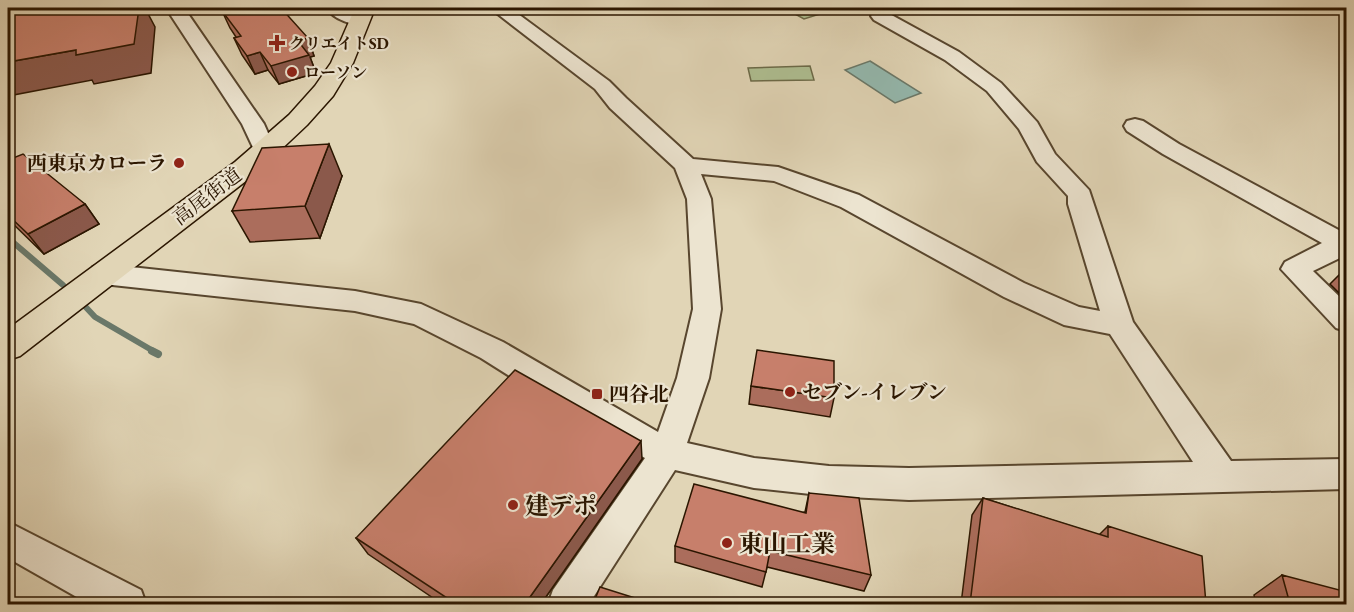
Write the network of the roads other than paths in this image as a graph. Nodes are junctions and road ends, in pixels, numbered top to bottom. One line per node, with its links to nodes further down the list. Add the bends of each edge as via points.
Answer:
1 (175, 8): 7 (street, via 253,124)
2 (335, 8): 4 (street, via 339,12)
3 (499, 8): 8 (street, via 602,85)
4 (362, 14): 7 (main road, 高尾街道, via 342,63 324,91)
5 (880, 16): 12 (street, via 974,71 1008,100 1029,127 1045,157 1080,195)
6 (1135, 126): 9 (street)
7 (265, 151): 10 (main road, 高尾街道)
8 (686, 165): 12 (street, via 778,174 850,201 1014,290 1074,317); 14 (street, via 699,199 707,309 693,378)
9 (1347, 246): 11 (street, via 1295,269)
10 (103, 274): 13 (main road, 高尾街道); 14 (street, via 355,301 421,315 483,345)
11 (1347, 320)
12 (1119, 324): 16 (street)
13 (8, 347)
14 (667, 453): 16 (street, via 754,472 898,484); 19 (street)
15 (1347, 474): 16 (street)
16 (1221, 476)
17 (8, 539): 18 (street)
18 (127, 604)
19 (567, 604)

